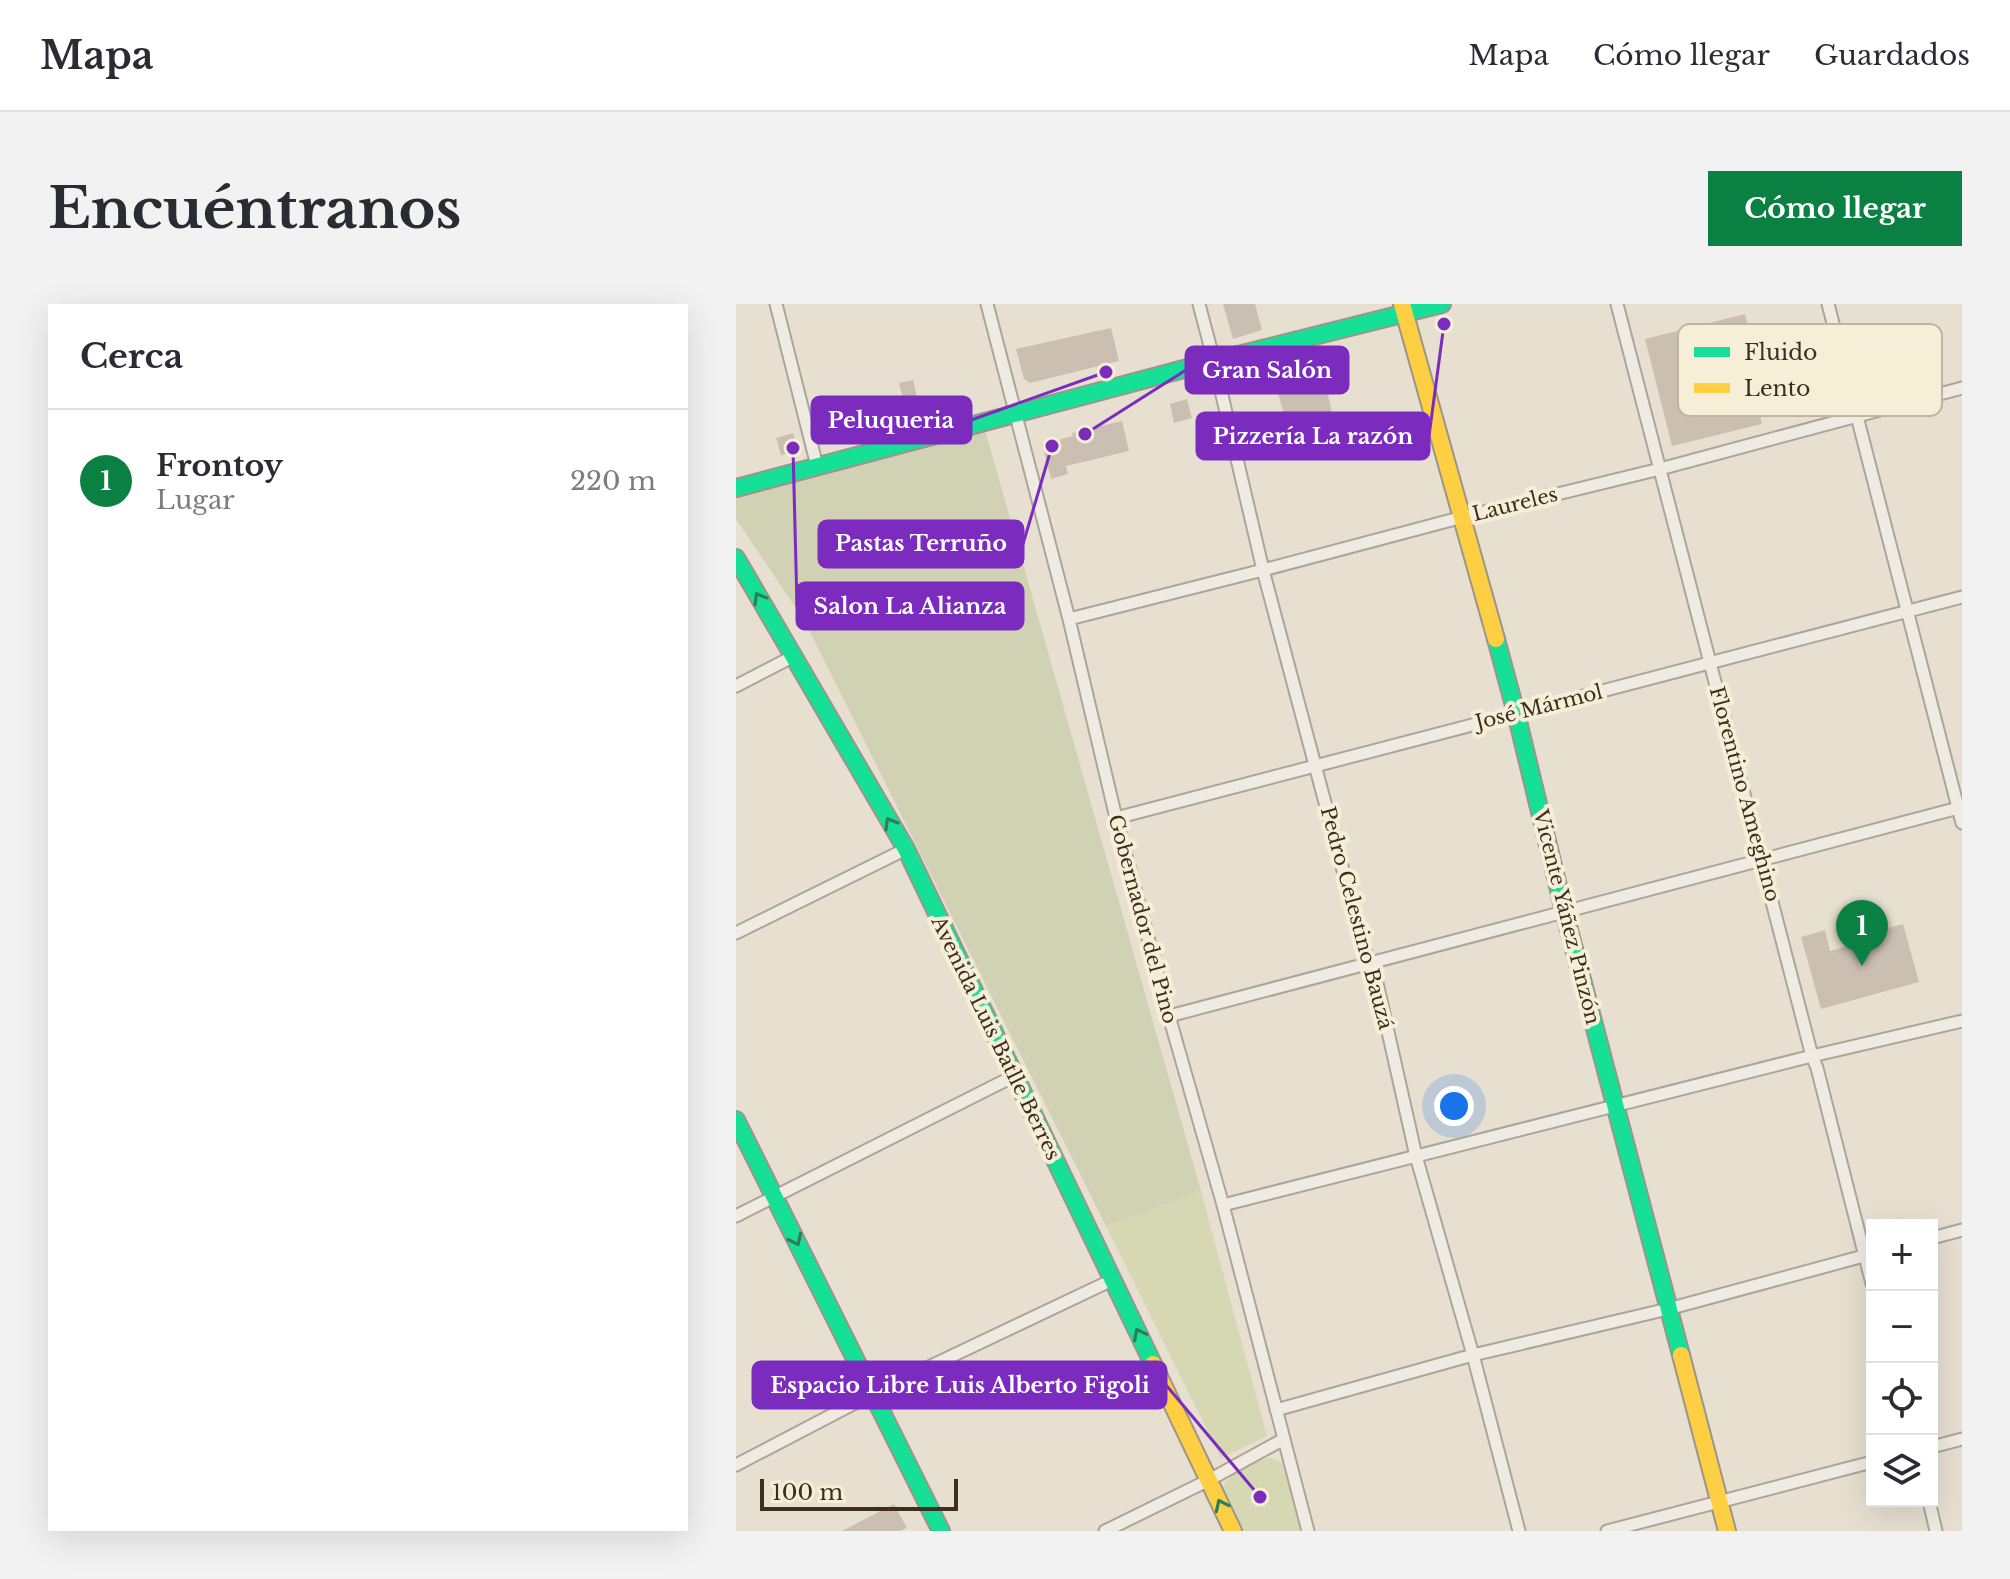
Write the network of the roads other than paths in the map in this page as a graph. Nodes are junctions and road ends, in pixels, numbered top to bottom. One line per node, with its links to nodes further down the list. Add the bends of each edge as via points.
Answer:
1 (776, 304): 14 (street)
2 (987, 304): 12 (street, Gobernador del Pino)
3 (1199, 304): 9 (street, Pedro Celestino Bauzá)
4 (1442, 304): 7 (main road)
5 (1617, 304): 15 (street, Florentino Ameghino)
6 (1828, 304): 8 (street)
7 (1403, 309): 9 (main road); 17 (main road, Vicente Yáñez Pinzón)
8 (1833, 324)
9 (1214, 361): 12 (main road); 19 (street, Pedro Celestino Bauzá)
10 (1962, 388): 11 (street, Laureles)
11 (1942, 393)
12 (1015, 414): 14 (main road); 22 (street, Gobernador del Pino)
13 (1856, 416): 15 (street, Laureles); 21 (street)
14 (817, 466): 16 (main road)
15 (1660, 469): 17 (street, Laureles); 24 (street, Florentino Ameghino)
16 (736, 488)
17 (1463, 517): 19 (street, Laureles); 26 (main road, Vicente Yáñez Pinzón)
18 (736, 558): 23 (main road, Avenida Luis Batlle Berres, one-way to 18)
19 (1263, 570): 22 (street, Laureles); 27 (street, Pedro Celestino Bauzá)
20 (1962, 597): 21 (street, José Mármol)
21 (1907, 612): 24 (street, José Mármol); 28 (street)
22 (1069, 619): 29 (street, Gobernador del Pino)
23 (794, 656): 25 (street); 31 (main road, Avenida Luis Batlle Berres, one-way to 23)
24 (1711, 664): 26 (street, José Mármol); 32 (street, Florentino Ameghino)
25 (736, 686)
26 (1516, 713): 27 (street, José Mármol); 33 (main road, Vicente Yáñez Pinzón)
27 (1317, 766): 29 (street, José Mármol); 35 (street, Pedro Celestino Bauzá)
28 (1960, 808): 30 (street); 32 (street)
29 (1116, 818): 36 (street, Gobernador del Pino)
30 (1962, 823)
31 (906, 849): 34 (street); 39 (main road, Avenida Luis Batlle Berres)
32 (1762, 859): 33 (street); 38 (street, Florentino Ameghino)
33 (1564, 911): 35 (street); 40 (main road, Vicente Yáñez Pinzón)
34 (736, 933)
35 (1370, 964): 36 (street); 42 (street, Pedro Celestino Bauzá)
36 (1169, 1016): 44 (street, Gobernador del Pino)
37 (1962, 1021): 38 (street)
38 (1812, 1056): 40 (street); 48 (street, Florentino Ameghino)
39 (1014, 1076): 43 (street); 50 (main road, Avenida Luis Batlle Berres)
40 (1616, 1106): 42 (street); 51 (main road, Vicente Yáñez Pinzón)
41 (736, 1120): 43 (main road)
42 (1416, 1156): 44 (street); 52 (street, Pedro Celestino Bauzá)
43 (775, 1196): 45 (street); 53 (main road, one-way to 53)
44 (1223, 1205): 54 (street, Gobernador del Pino)
45 (736, 1216)
46 (1962, 1230): 47 (street)
47 (1938, 1236)
48 (1866, 1248)
49 (1866, 1256): 51 (street)
50 (1112, 1280): 53 (street); 60 (main road, Avenida Luis Batlle Berres, one-way to 50)
51 (1668, 1309): 52 (street); 61 (main road, Vicente Yáñez Pinzón)
52 (1473, 1355): 54 (street); 67 (street, Pedro Celestino Bauzá)
53 (872, 1394): 59 (street); 63 (main road)
54 (1276, 1410): 55 (street, Gobernador del Pino)
55 (1284, 1439): 60 (street); 66 (street, Gobernador del Pino)
56 (1962, 1439): 57 (street)
57 (1938, 1445)
58 (1866, 1464): 61 (street)
59 (736, 1465)
60 (1209, 1480): 64 (street); 65 (main road, Avenida Luis Batlle Berres, one-way to 60)
61 (1719, 1501): 68 (street); 69 (main road, Vicente Yáñez Pinzón)
62 (1930, 1507): 70 (street)
63 (941, 1531)
64 (1105, 1531)
65 (1233, 1531)
66 (1308, 1531)
67 (1519, 1531)
68 (1607, 1531)
69 (1727, 1531)
70 (1936, 1531)

